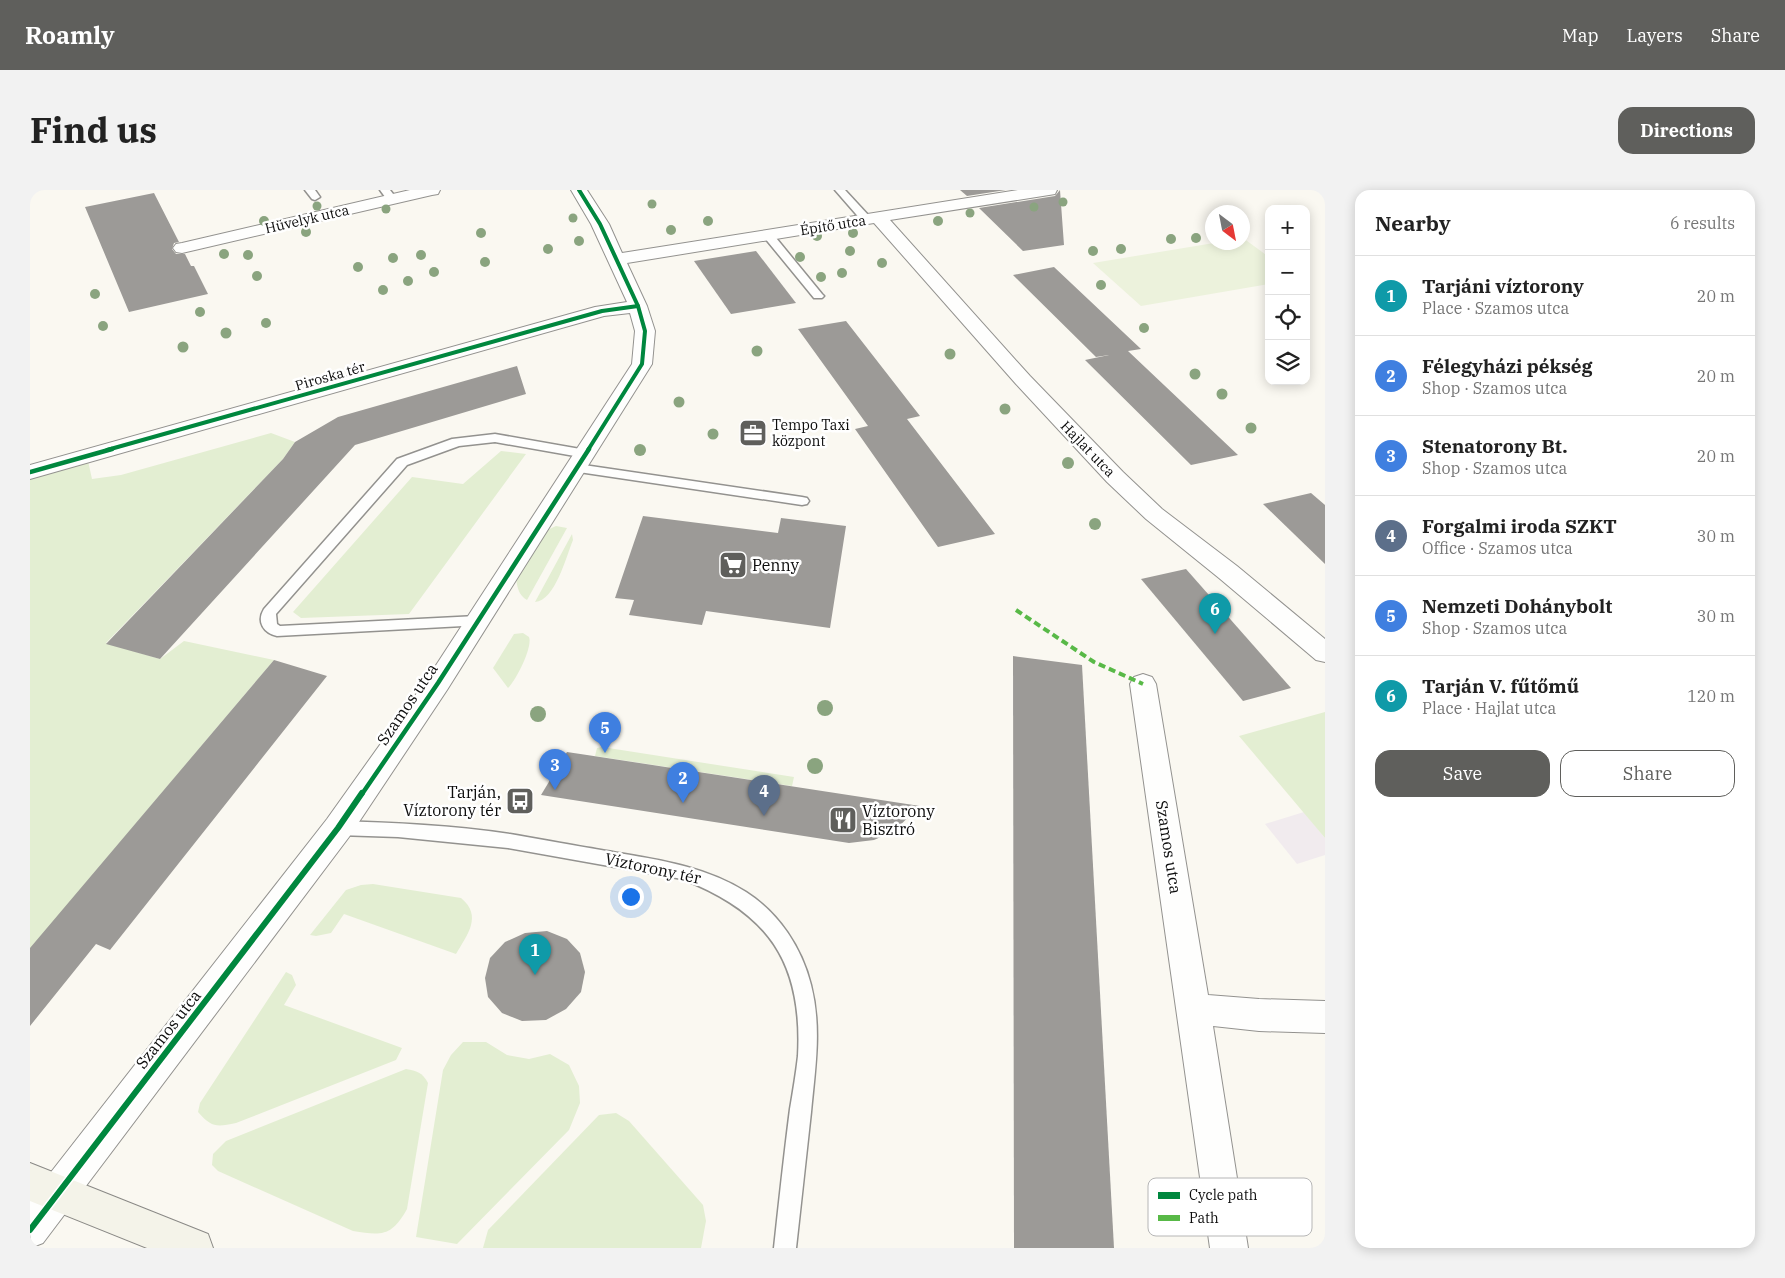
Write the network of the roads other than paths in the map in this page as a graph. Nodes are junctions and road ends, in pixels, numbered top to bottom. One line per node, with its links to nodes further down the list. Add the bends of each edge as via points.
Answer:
1 (432, 190): 5 (street, Hüvelyk utca)
2 (579, 190): 9 (street, Szamos utca)
3 (840, 190): 6 (lane)
4 (1049, 190): 6 (street, Építő utca)
5 (388, 195): 8 (street, Hüvelyk utca)
6 (872, 218): 7 (street, Építő utca); 16 (street, Hajlat utca, via 1115,478 1154,514)
7 (768, 235): 9 (street, Építő utca); 10 (lane)
8 (182, 248)
9 (617, 259): 11 (street, Szamos utca)
10 (818, 296)
11 (638, 306): 12 (street, Szamos utca, via 645,331 642,364); 13 (street, Piroska tér, via 593,314)
12 (582, 461): 14 (lane); 15 (street, Szamos utca); 15 (lane, via 495,438 457,442 402,462 269,613 269,626 277,631)
13 (30, 472)
14 (802, 501)
15 (477, 621): 18 (street, Szamos utca)
16 (1325, 653)
17 (1143, 684): 19 (street, Szamos utca)
18 (338, 828): 22 (street, Szamos utca); 25 (lane, Víztorony tér, via 508,840 683,872 710,880 759,912 778,933 792,958 801,985 808,1048)
19 (1194, 1009): 20 (street); 21 (street, Szamos utca)
20 (1325, 1017)
21 (1219, 1178)
22 (43, 1188): 23 (street, Szamos utca); 24 (street)
23 (30, 1230)
24 (194, 1248)
25 (785, 1248)

